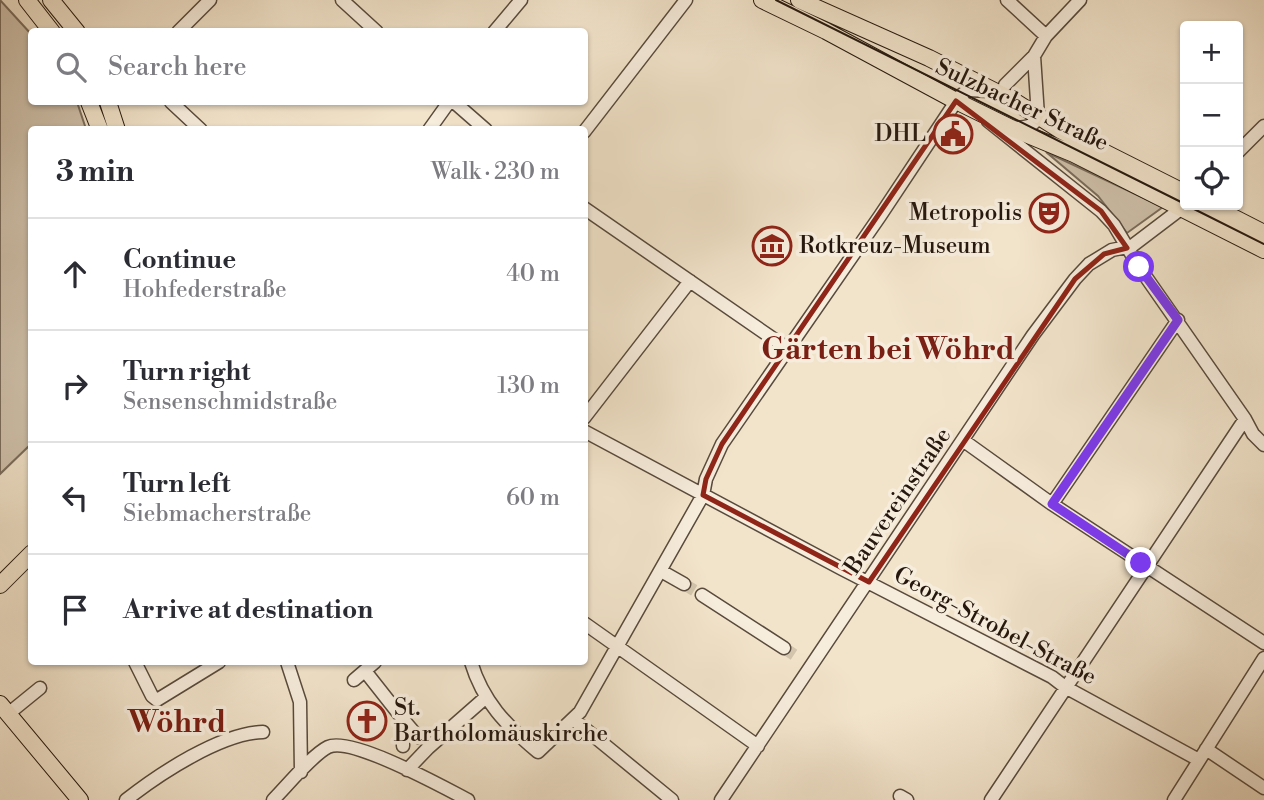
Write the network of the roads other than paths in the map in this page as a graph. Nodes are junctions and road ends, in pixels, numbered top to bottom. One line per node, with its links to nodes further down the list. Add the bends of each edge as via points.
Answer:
1 (27, 0): 11 (main road)
2 (51, 0): 12 (main road)
3 (210, 0): 13 (street)
4 (342, 0): 14 (street)
5 (521, 0): 15 (street)
6 (686, 0): 33 (street)
7 (764, 0): 19 (main road, Sulzbacher Straße)
8 (799, 0): 18 (main road, Sulzbacher Straße)
9 (1007, 0): 16 (street)
10 (1080, 0): 16 (street)
11 (49, 28)
12 (74, 28)
13 (182, 28)
14 (373, 28)
15 (497, 28)
16 (1046, 36): 17 (street)
17 (1034, 56): 18 (street); 26 (street)
18 (1000, 88): 19 (street, via 968,90); 26 (main road, Sulzbacher Straße)
19 (956, 101): 25 (main road, Sulzbacher Straße); 47 (street)
20 (94, 105): 27 (main road)
21 (109, 105): 28 (main road)
22 (175, 105): 29 (street)
23 (450, 105): 30 (street)
24 (456, 105): 31 (street)
25 (974, 109): 34 (main road, Sulzbacher Straße); 43 (street, via 1101,211)
26 (1038, 116): 34 (street, via 1032,125); 36 (main road, Sulzbacher Straße)
27 (99, 126)
28 (116, 126)
29 (197, 126)
30 (432, 126)
31 (481, 126)
32 (1264, 126): 35 (street)
33 (588, 127)
34 (1011, 128): 37 (main road, Sulzbacher Straße)
35 (1243, 147)
36 (1180, 199)
37 (1180, 200)
38 (1180, 207): 43 (street, Bauvereinstraße)
39 (1198, 210): 44 (main road, Sulzbacher Straße)
40 (1219, 210): 42 (main road)
41 (588, 211): 45 (street)
42 (1264, 233)
43 (1128, 248): 46 (street); 51 (street, Bauvereinstraße, via 1104,254 1075,279)
44 (1264, 250)
45 (691, 281): 47 (street); 48 (street)
46 (1178, 320): 49 (street); 54 (street)
47 (788, 349): 53 (street, via 722,444)
48 (588, 413)
49 (1245, 419): 52 (street); 56 (street)
50 (588, 433): 53 (street, Georg-Strobel-Straße)
51 (964, 441): 54 (street); 58 (street, Bauvereinstraße)
52 (1264, 445)
53 (703, 495): 57 (street); 58 (street, Georg-Strobel-Straße)
54 (1052, 504): 56 (street)
55 (28, 557): 60 (main road)
56 (1146, 566): 63 (street); 75 (street)
57 (661, 571): 59 (street); 64 (street)
58 (869, 582): 73 (street, Bauvereinstraße); 75 (street, Georg-Strobel-Straße)
59 (684, 584)
60 (0, 585)
61 (702, 595): 65 (street)
62 (588, 626): 64 (street)
63 (1264, 643)
64 (617, 646): 79 (street); 84 (street)
65 (784, 648)
66 (1264, 658): 85 (street)
67 (799, 659): 73 (street)
68 (136, 665): 69 (street, via 157,700)
69 (214, 665)
70 (288, 665): 87 (street, via 300,702)
71 (472, 665): 77 (street)
72 (370, 666): 74 (street); 80 (street)
73 (812, 667): 84 (street, Bauvereinstraße)
74 (354, 680)
75 (1065, 687): 85 (street, Georg-Strobel-Straße); 95 (street)
76 (40, 688): 78 (street)
77 (485, 698): 79 (street, via 538,752); 86 (street)
78 (4, 709): 89 (main road)
79 (573, 719): 93 (street)
80 (406, 723): 82 (street); 83 (street)
81 (263, 732): 90 (street, via 247,732 159,774)
82 (418, 737)
83 (403, 746)
84 (758, 746): 94 (street, Bauvereinstraße)
85 (1203, 754): 88 (street, Georg-Strobel-Straße); 96 (street)
86 (407, 770): 87 (street, via 337,745 326,748); 92 (street)
87 (301, 772): 91 (street)
88 (1264, 788)
89 (80, 800)
90 (126, 800)
91 (273, 800)
92 (468, 800)
93 (672, 800)
94 (721, 800)
95 (991, 800)
96 (1174, 800)

